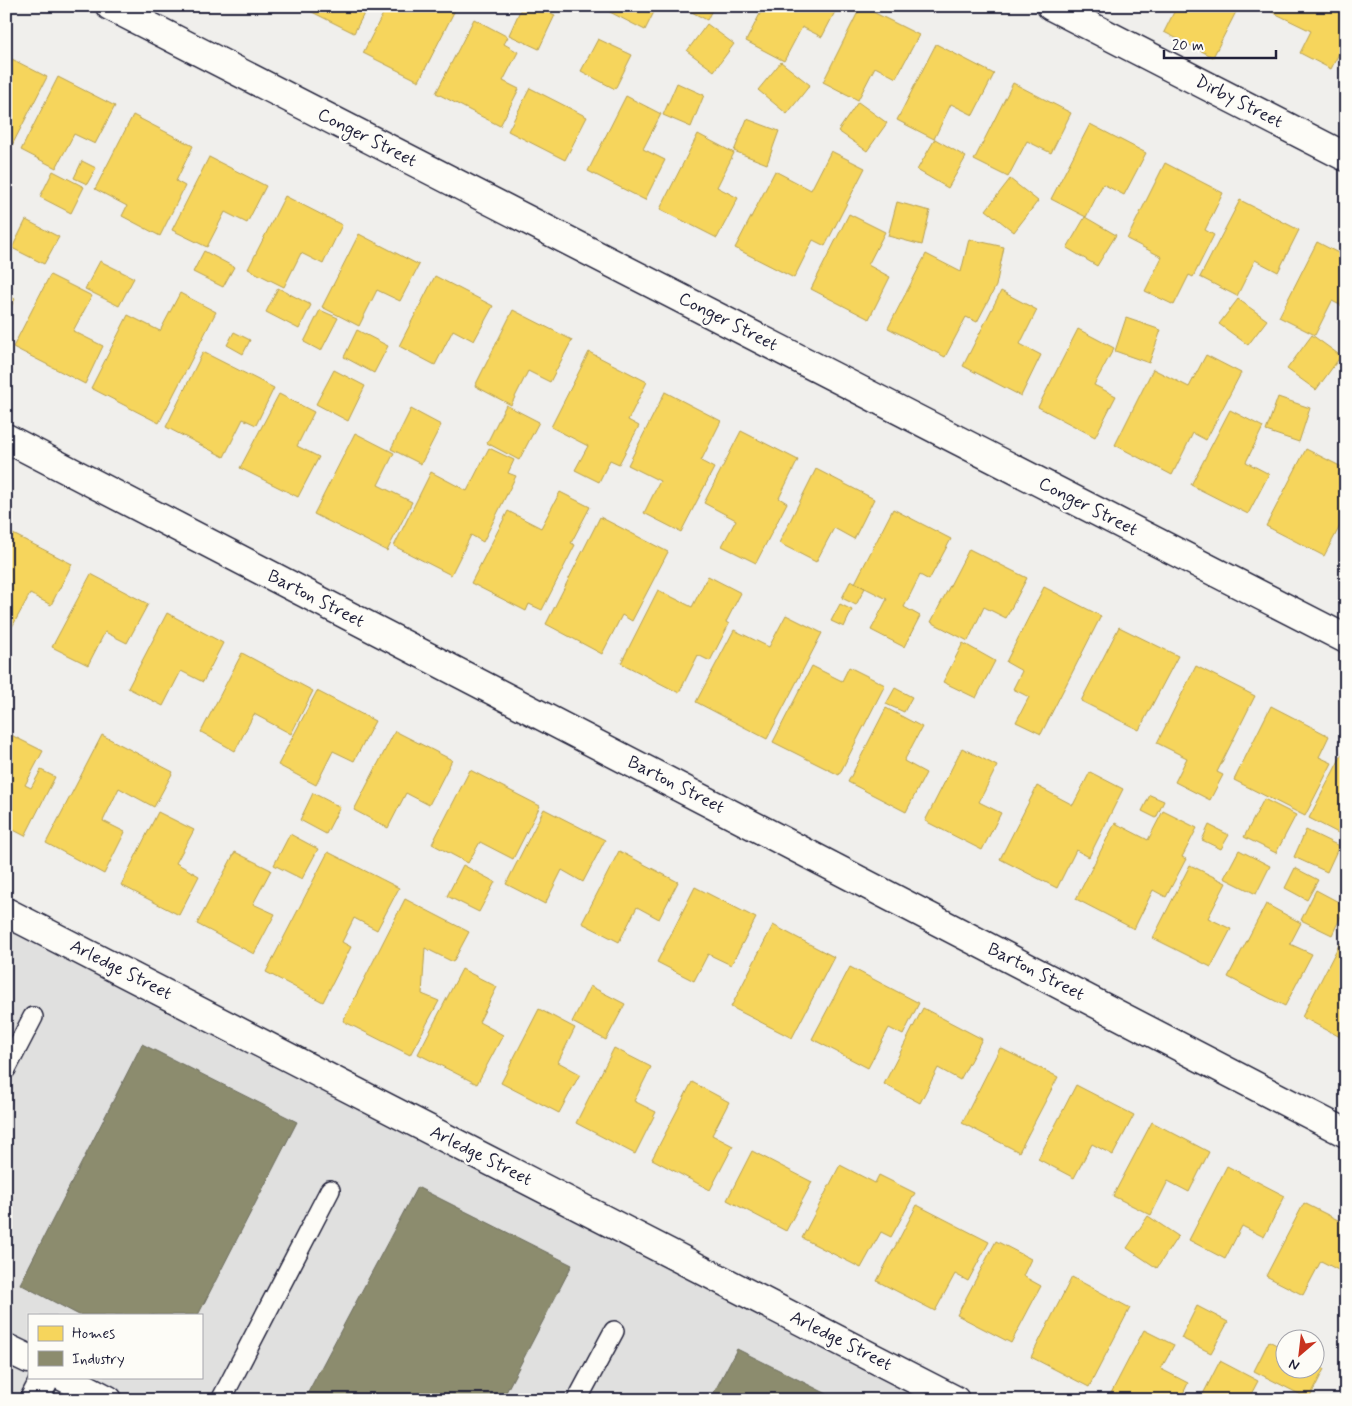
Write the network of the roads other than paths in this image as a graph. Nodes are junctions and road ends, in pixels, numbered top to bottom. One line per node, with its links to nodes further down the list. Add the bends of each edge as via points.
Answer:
1 (110, 6): 5 (street, Conger Street)
2 (1051, 6): 3 (street, Dirby Street)
3 (1346, 157)
4 (6, 438): 9 (street, Barton Street)
5 (1346, 639)
6 (6, 912): 20 (street, Arledge Street)
7 (33, 1017): 8 (lane)
8 (6, 1069)
9 (1346, 1133)
10 (330, 1190): 18 (lane)
11 (614, 1331): 19 (lane)
12 (6, 1348): 13 (street)
13 (28, 1359)
14 (45, 1378): 16 (street)
15 (66, 1378): 17 (street)
16 (34, 1400)
17 (108, 1400)
18 (221, 1400)
19 (578, 1400)
20 (955, 1400)

